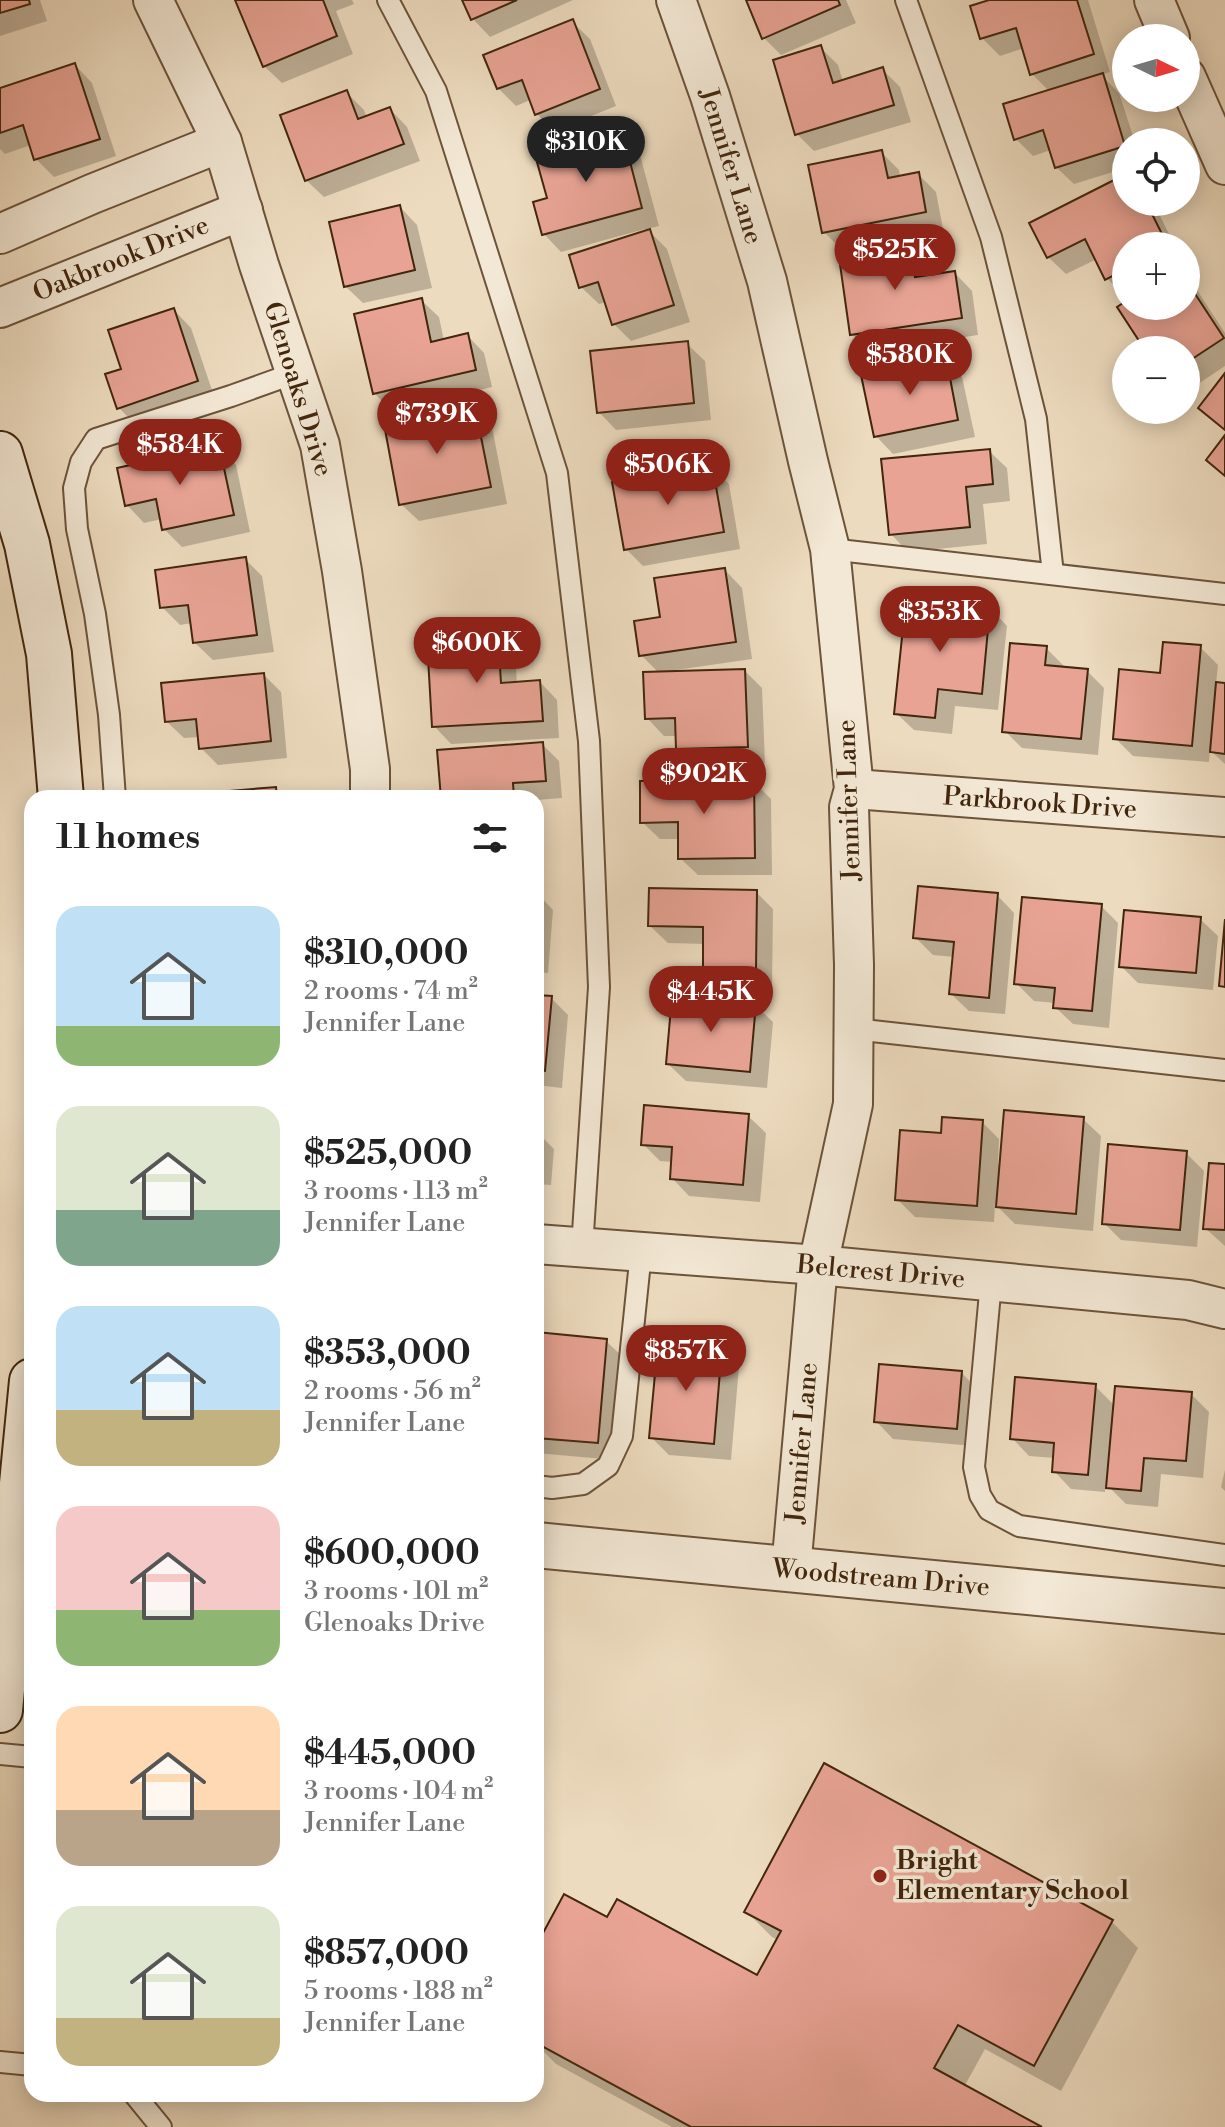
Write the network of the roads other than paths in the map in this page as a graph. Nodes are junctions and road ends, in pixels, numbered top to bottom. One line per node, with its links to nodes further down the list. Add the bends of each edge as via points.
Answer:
1 (153, 0): 8 (street, Glenoaks Drive)
2 (388, 0): 26 (lane, via 436,91 557,473 589,741 599,987)
3 (676, 0): 15 (street, Jennifer Lane, via 767,281)
4 (906, 0): 16 (lane, via 991,237 1036,419)
5 (1154, 0): 6 (street)
6 (1164, 24)
7 (1200, 109): 9 (street)
8 (222, 142): 10 (street, Glenoaks Drive); 11 (street)
9 (1225, 165)
10 (243, 210): 12 (street, Oakbrook Drive); 13 (street, Glenoaks Drive)
11 (0, 234)
12 (0, 308)
13 (295, 373): 20 (lane, via 96,439 81,462 74,488 77,529 95,614); 21 (street, Glenoaks Drive, via 320,445)
14 (0, 454): 19 (street, via 27,544 49,654)
15 (830, 549): 16 (lane); 18 (street, Jennifer Lane)
16 (1053, 574): 17 (lane)
17 (1225, 594)
18 (854, 789): 22 (street, Parkbrook Drive); 23 (street, Jennifer Lane, via 849,807)
19 (60, 790)
20 (114, 790)
21 (370, 790)
22 (1225, 817)
23 (854, 1029): 24 (lane); 28 (street, Jennifer Lane, via 853,1104)
24 (1225, 1070)
25 (544, 1245): 26 (street, Belcrest Drive)
26 (582, 1248): 27 (street, Belcrest Drive)
27 (641, 1252): 28 (street, Belcrest Drive); 32 (lane, via 622,1436 608,1466 583,1484)
28 (818, 1265): 29 (street, Belcrest Drive); 36 (street, Jennifer Lane)
29 (991, 1282): 30 (street, Belcrest Drive, via 1188,1300); 35 (lane, via 974,1467 989,1510 1019,1526)
30 (1225, 1309)
31 (24, 1447): 33 (street)
32 (544, 1487)
33 (18, 1497): 38 (street)
34 (544, 1546): 36 (street, Woodstream Drive)
35 (1225, 1555)
36 (791, 1569): 37 (street, Woodstream Drive)
37 (1225, 1611)
38 (0, 1710)
39 (0, 1754): 40 (lane)
40 (24, 1756)
41 (0, 2062): 42 (lane)
42 (24, 2064)
43 (141, 2102): 44 (lane)
44 (161, 2127)

